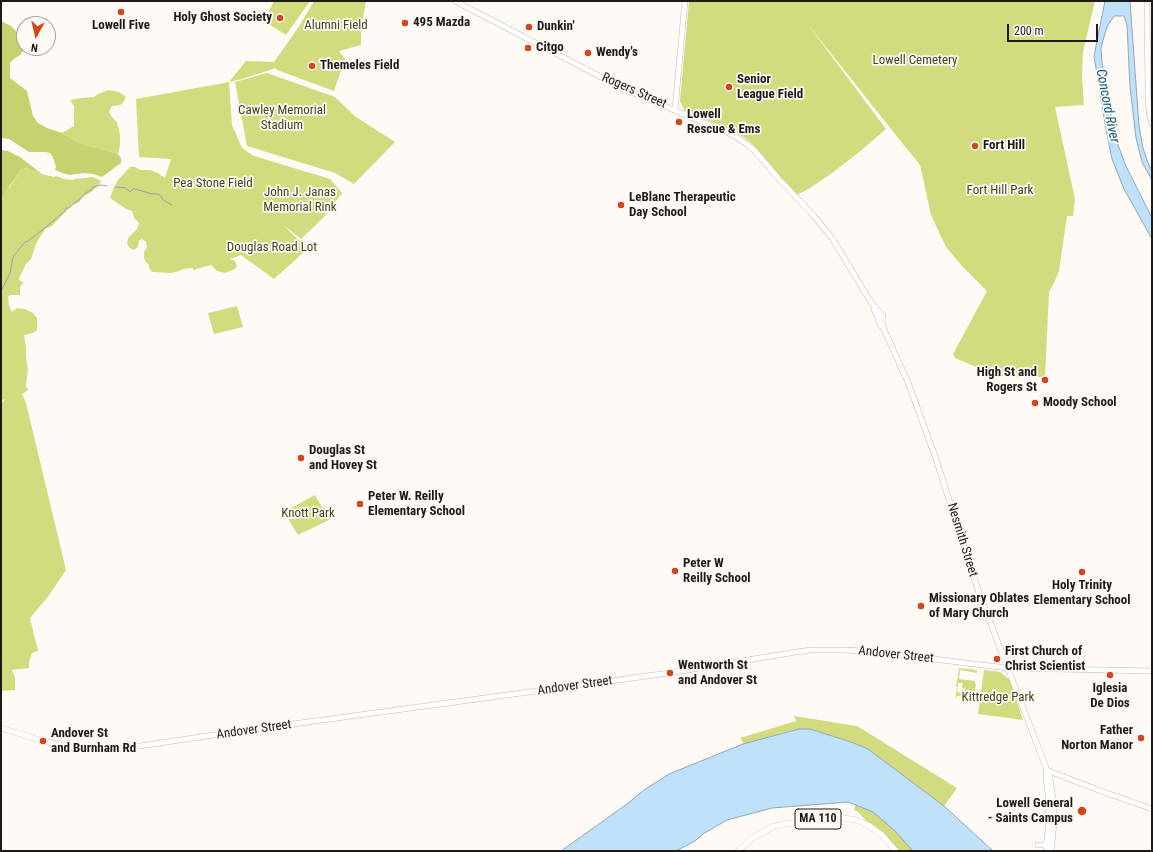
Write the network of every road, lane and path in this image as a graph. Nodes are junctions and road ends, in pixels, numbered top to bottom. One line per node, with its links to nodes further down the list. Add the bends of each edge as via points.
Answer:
1 (455, 1): 4 (main road, Rogers Street, via 624,89)
2 (685, 1): 4 (main road)
3 (1147, 1): 5 (main road, via 1148,97)
4 (675, 110): 6 (main road, Rogers Street, via 733,135 755,151 832,238)
5 (1152, 124)
6 (872, 304): 7 (main road, Rogers Street); 8 (main road, Nesmith Street)
7 (882, 316): 8 (main road, Nesmith Street)
8 (886, 333): 9 (main road, Nesmith Street, via 929,439 970,568)
9 (1007, 668): 10 (main road, Andover Street); 11 (main road, Andover Street, via 879,653 810,650 669,673 126,748 81,749); 12 (main road, Nesmith Street)
10 (1152, 671)
11 (1, 729)
12 (1046, 770): 13 (main road); 14 (main road, Nesmith Street); 16 (main road, Nesmith Street)
13 (1067, 778): 14 (main road, via 1056,780); 15 (main road)
14 (1052, 788): 21 (main road, Nesmith Street, via 1054,824)
15 (1152, 809)
16 (1048, 840): 17 (main road, via 1044,845); 20 (main road, Nesmith Street)
17 (1038, 845)
18 (738, 851): 19 (main road, MA 110, via 752,838 772,828 838,817 868,825 882,835)
19 (896, 851)
20 (1046, 851)
21 (1051, 851)

